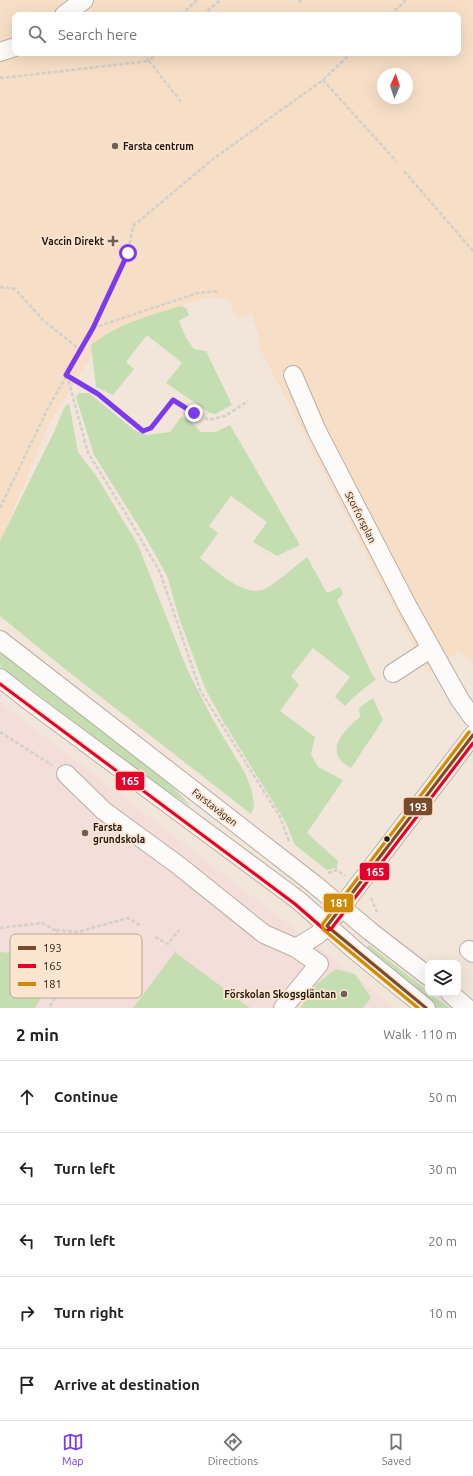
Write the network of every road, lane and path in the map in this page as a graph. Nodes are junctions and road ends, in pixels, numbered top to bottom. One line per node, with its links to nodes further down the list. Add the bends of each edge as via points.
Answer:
1 (84, 0): 7 (street)
2 (198, 0): 8 (path)
3 (220, 0): 9 (path)
4 (298, 0): 6 (path)
5 (406, 0): 10 (path)
6 (303, 3)
7 (68, 12)
8 (184, 12)
9 (206, 12)
10 (393, 12)
11 (12, 48): 12 (street)
12 (0, 52)
13 (146, 56): 16 (path)
14 (155, 56): 16 (path)
15 (348, 56): 18 (path)
16 (149, 61): 17 (path); 19 (path)
17 (0, 77)
18 (323, 80): 20 (path); 25 (path, via 213,159 133,226 128,253)
19 (182, 103)
20 (396, 161)
21 (404, 171): 22 (path)
22 (473, 251)
23 (0, 287): 26 (path, via 15,289 43,320)
24 (218, 290): 25 (path, via 198,293)
25 (93, 328): 26 (path)
26 (80, 350): 27 (path)
27 (66, 375): 29 (path, via 98,394 143,431 151,428 173,400 209,420 225,416); 30 (path); 40 (path, via 88,453 160,572 200,690 280,817)
28 (293, 375): 33 (street, Storforsplan, via 317,431)
29 (248, 401)
30 (1, 502): 31 (path)
31 (0, 508)
32 (0, 640): 41 (street, Farstavägen)
33 (430, 649): 34 (street); 36 (street, Storforsplan)
34 (393, 673)
35 (0, 678): 43 (street, via 298,900)
36 (473, 718)
37 (0, 732): 39 (path)
38 (473, 735): 41 (street)
39 (66, 774): 49 (street, via 104,811 178,865 264,934)
40 (290, 844)
41 (341, 907): 43 (street); 50 (street, Farstavägen)
42 (141, 926): 45 (path, via 128,918 78,932)
43 (327, 926): 49 (street); 55 (street)
44 (0, 928): 45 (path, via 42,923)
45 (55, 930): 47 (path)
46 (179, 930): 48 (path, via 168,944)
47 (57, 934)
48 (155, 937)
49 (296, 948): 54 (street, via 319,964)
50 (425, 974)
51 (453, 996): 56 (street)
52 (55, 998): 53 (path)
53 (49, 1008)
54 (283, 1008)
55 (426, 1008)
56 (467, 1008)

